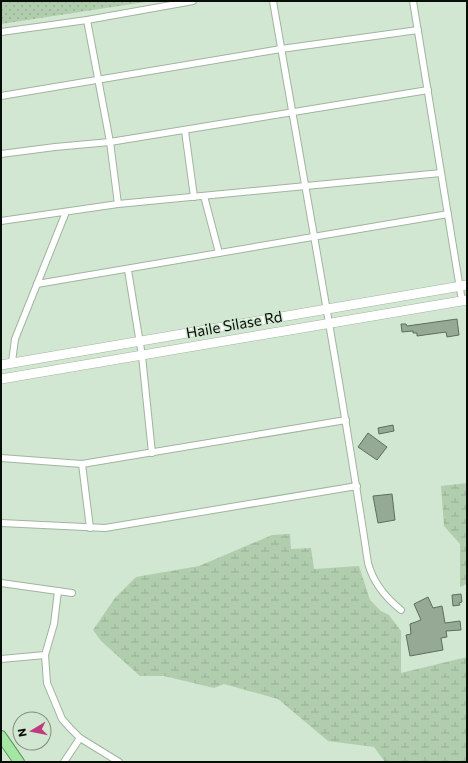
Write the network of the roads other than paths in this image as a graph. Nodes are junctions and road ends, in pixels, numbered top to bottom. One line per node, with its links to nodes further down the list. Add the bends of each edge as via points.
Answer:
1 (193, 1): 4 (street)
2 (273, 1): 7 (street)
3 (413, 1): 5 (street)
4 (87, 20): 6 (street); 8 (street)
5 (418, 30): 7 (street); 9 (street)
6 (1, 32)
7 (281, 49): 8 (street); 11 (street)
8 (98, 80): 10 (street); 13 (street)
9 (428, 90): 11 (street); 15 (street)
10 (1, 96)
11 (292, 111): 12 (street); 16 (street)
12 (185, 130): 13 (street); 18 (street)
13 (110, 142): 14 (street, via 55,146); 19 (street)
14 (1, 154)
15 (441, 173): 16 (street); 21 (street)
16 (305, 186): 17 (street); 23 (street)
17 (204, 196): 18 (street); 24 (street)
18 (194, 197): 19 (street)
19 (118, 204): 20 (street)
20 (66, 212): 22 (street); 26 (street)
21 (448, 214): 23 (street); 27 (street)
22 (1, 221)
23 (313, 236): 24 (street); 29 (street)
24 (219, 253): 25 (street)
25 (128, 270): 26 (street); 31 (street)
26 (37, 284): 34 (street, via 16,339)
27 (463, 285): 28 (street); 29 (main road, Haile Silase Rd)
28 (464, 300): 30 (main road, Haile Silase Rd)
29 (326, 308): 30 (street); 31 (main road, Haile Silase Rd)
30 (328, 325): 33 (main road, Haile Silase Rd); 38 (street)
31 (140, 340): 32 (main road, Haile Silase Rd); 33 (street)
32 (65, 353): 34 (main road, Haile Silase Rd); 36 (main road)
33 (142, 356): 36 (main road, Haile Silase Rd); 39 (street)
34 (12, 362): 35 (main road, Haile Silase Rd)
35 (1, 364)
36 (68, 368): 37 (main road, Haile Silase Rd)
37 (1, 379)
38 (346, 420): 39 (street); 42 (street)
39 (152, 453): 41 (street)
40 (1, 458): 41 (street)
41 (82, 464): 44 (street)
42 (357, 486): 44 (street, via 105,528); 48 (street, via 370,572 390,601)
43 (1, 523): 44 (street)
44 (90, 528)
45 (1, 583): 46 (street)
46 (58, 591): 47 (street); 49 (street, via 54,624)
47 (72, 593)
48 (401, 610)
49 (45, 655): 50 (street); 52 (street, via 47,683 54,701 62,719)
50 (1, 659)
51 (1, 736): 53 (highway)
52 (80, 738): 54 (street); 55 (street)
53 (19, 762)
54 (64, 762)
55 (119, 762)

